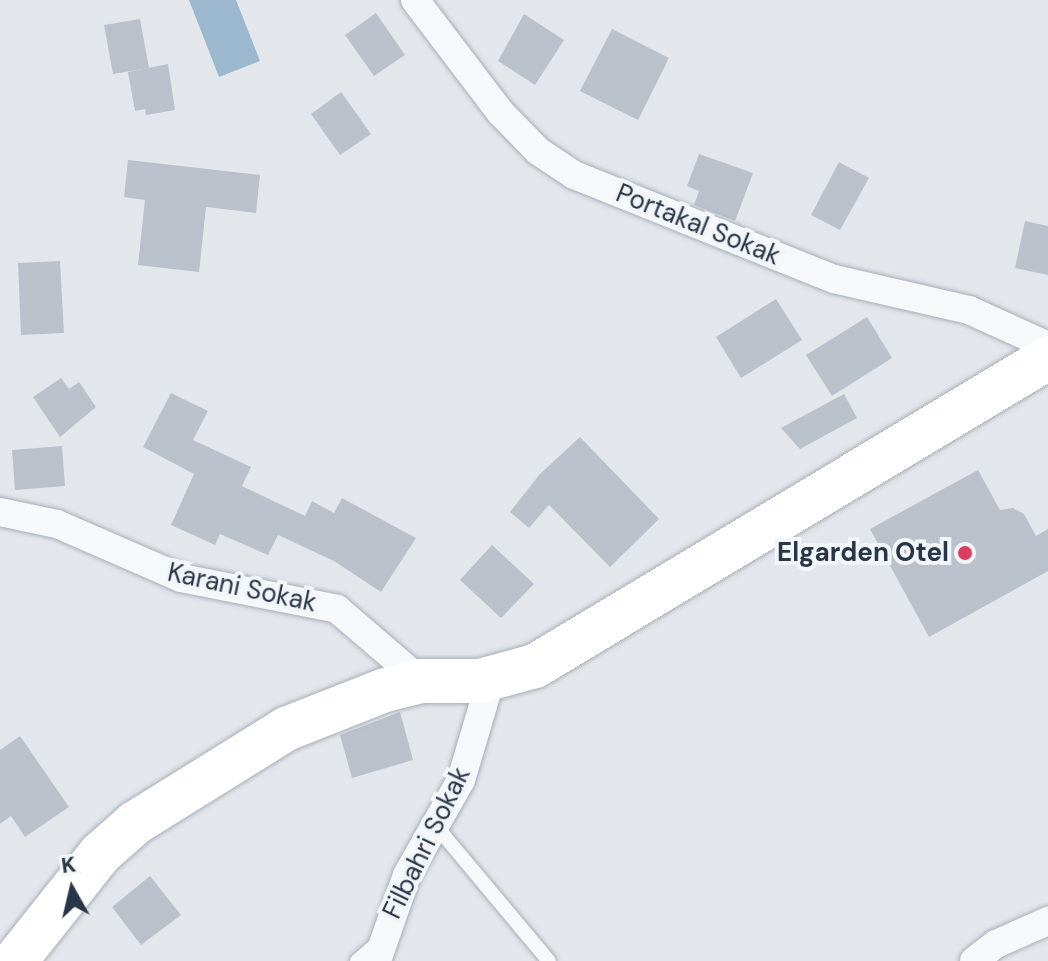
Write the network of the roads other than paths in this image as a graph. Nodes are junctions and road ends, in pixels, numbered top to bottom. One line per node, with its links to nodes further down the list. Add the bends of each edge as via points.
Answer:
1 (415, 0): 2 (street, Portakal Sokak, via 500,112 538,151 574,175 834,279 969,310)
2 (1048, 346)
3 (1048, 358): 5 (main road, via 571,647 535,666)
4 (0, 512): 6 (street, Karani Sokak, via 57,524 181,578 337,609)
5 (491, 679): 6 (main road); 7 (street, Filbahri Sokak, via 461,780)
6 (421, 681): 10 (main road, via 340,705 286,729 135,823 100,854)
7 (436, 826): 9 (street, Filbahri Sokak, via 407,875); 12 (lane)
8 (1048, 921): 13 (street, via 996,944)
9 (380, 950): 11 (lane)
10 (15, 961)
11 (357, 961)
12 (549, 961)
13 (974, 961)

